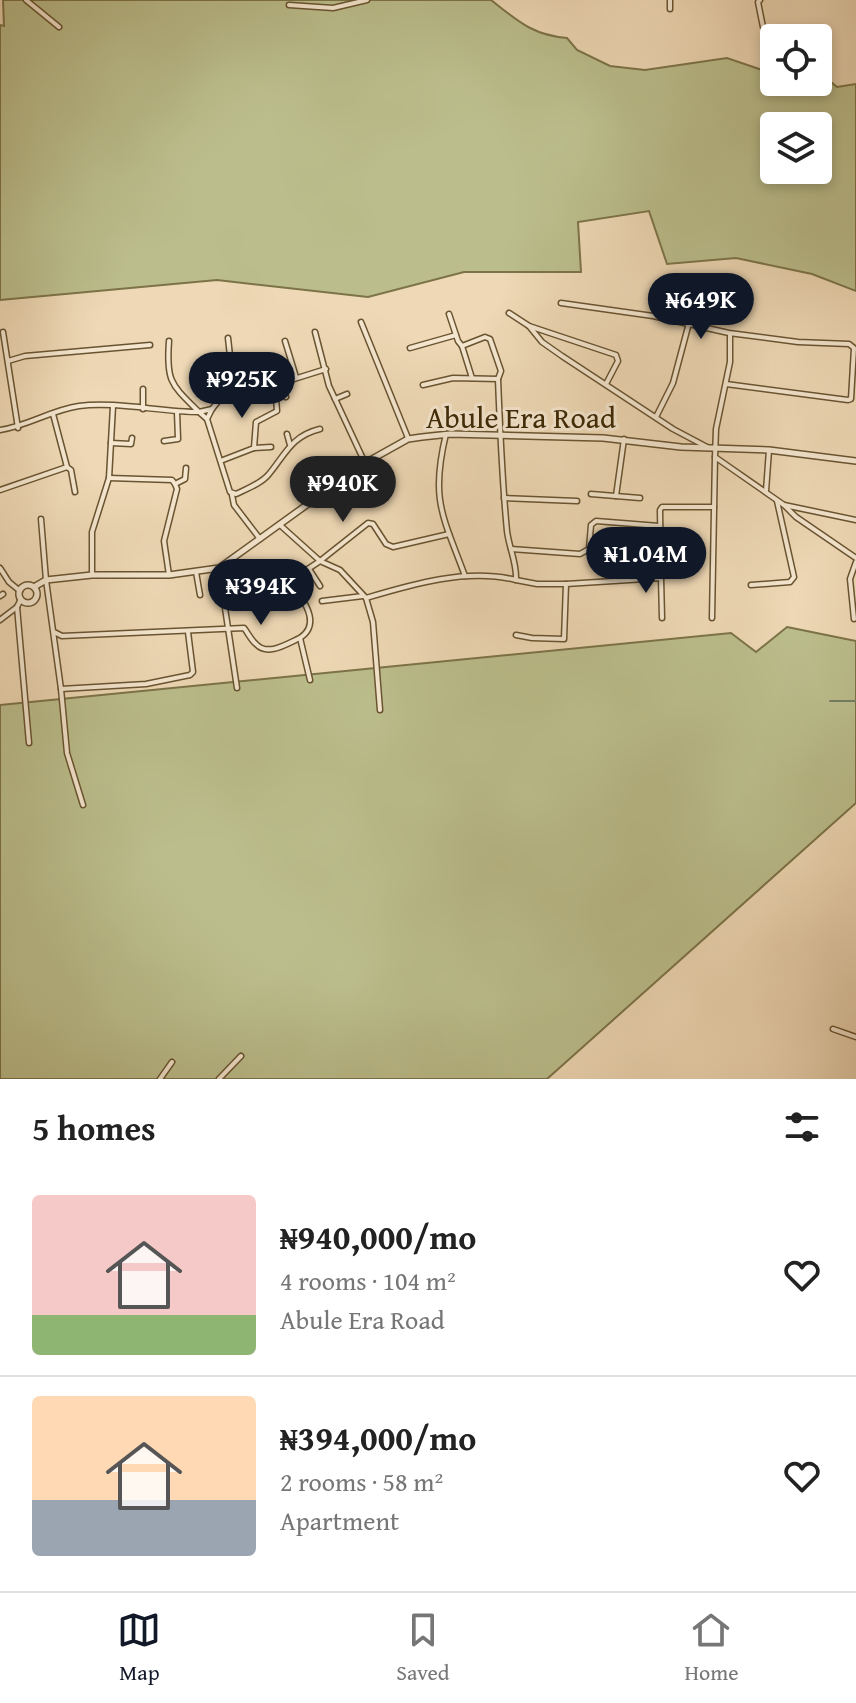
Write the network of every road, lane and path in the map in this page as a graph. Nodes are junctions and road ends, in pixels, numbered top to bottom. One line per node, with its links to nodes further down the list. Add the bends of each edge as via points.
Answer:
1 (26, 0): 8 (street)
2 (367, 0): 5 (street, via 333,8)
3 (670, 0): 6 (street)
4 (760, 0): 7 (street)
5 (289, 5)
6 (670, 9)
7 (763, 24)
8 (59, 27)
9 (692, 279): 14 (street)
10 (561, 303): 14 (street)
11 (509, 313): 15 (street)
12 (449, 314): 19 (street)
13 (361, 322): 58 (street)
14 (687, 322): 18 (street); 49 (street, via 673,383)
15 (529, 326): 35 (street, via 542,342); 35 (street, via 616,355)
16 (3, 332): 26 (street)
17 (315, 332): 28 (street)
18 (729, 333): 36 (street); 38 (street, via 849,344 854,348)
19 (456, 335): 24 (street); 25 (street)
20 (228, 338): 32 (street)
21 (169, 341): 47 (street, via 169,376)
22 (285, 341): 29 (street)
23 (150, 345): 26 (street)
24 (462, 346): 30 (street); 31 (street, via 488,337 501,371)
25 (410, 348)
26 (8, 361): 51 (street)
27 (259, 364): 33 (street)
28 (326, 369): 29 (street); 42 (street)
29 (296, 377): 34 (street)
30 (472, 378): 31 (street); 37 (street)
31 (498, 379): 56 (street)
32 (233, 383): 33 (street); 45 (street)
33 (259, 384): 34 (street)
34 (277, 384): 41 (street); 65 (street, via 277,411 256,422)
35 (606, 384): 49 (street)
36 (726, 384): 38 (street, via 845,400 851,399); 66 (street)
37 (423, 385)
38 (854, 388)
39 (143, 389): 44 (street)
40 (347, 394): 42 (street)
41 (286, 397)
42 (335, 399): 71 (street)
43 (113, 406): 44 (street); 48 (street, via 76,406); 61 (street)
44 (143, 409): 46 (street)
45 (212, 409): 47 (street); 50 (street)
46 (177, 412): 47 (street); 60 (street, via 178,439)
47 (199, 412): 50 (street)
48 (53, 414): 51 (street); 72 (street)
49 (656, 417): 64 (street)
50 (207, 419): 69 (street)
51 (18, 428): 53 (street)
52 (320, 429): 62 (street)
53 (0, 430)
54 (287, 434): 62 (street)
55 (446, 434): 56 (street, Abule Era Road); 58 (street, Abule Era Road); 92 (street, via 437,479)
56 (500, 436): 59 (street, Abule Era Road); 82 (street)
57 (132, 438): 61 (street, via 131,444)
58 (408, 439): 71 (street, Abule Era Road)
59 (624, 439): 64 (street, Abule Era Road); 81 (street)
60 (164, 441)
61 (111, 443): 74 (street)
62 (290, 445): 79 (street, via 265,478)
63 (271, 447): 65 (street)
64 (707, 447): 66 (street, Abule Era Road)
65 (254, 448): 69 (street)
66 (716, 448): 67 (street, Abule Era Road); 68 (street)
67 (769, 450): 70 (street, Abule Era Road); 77 (street)
68 (715, 457): 77 (street); 87 (street)
69 (222, 461): 79 (street)
70 (856, 461)
71 (365, 463): 90 (street, Abule Era Road)
72 (67, 467): 76 (street); 78 (street)
73 (186, 468): 75 (street, via 185,479)
74 (109, 478): 75 (street); 101 (street, via 92,532)
75 (175, 484): 102 (street, via 164,541)
76 (0, 490)
77 (766, 491): 84 (street)
78 (75, 492)
79 (232, 494): 93 (street, via 234,505)
80 (591, 494): 81 (street)
81 (616, 496): 83 (street)
82 (504, 498): 85 (street); 94 (street)
83 (640, 498)
84 (776, 499): 86 (street); 109 (street, via 794,577 790,582)
85 (577, 501)
86 (784, 505): 89 (street); 95 (street)
87 (714, 507): 91 (street, via 662,507); 121 (street)
88 (41, 519): 105 (street)
89 (856, 520)
90 (280, 525): 93 (street, Abule Era Road); 96 (street)
91 (660, 526): 94 (street, via 596,521 586,552); 104 (street)
92 (449, 534): 96 (street, via 393,547 368,523); 103 (street)
93 (260, 539): 98 (street, Abule Era Road)
94 (511, 549): 106 (street)
95 (856, 560): 122 (street, via 850,579)
96 (320, 561): 99 (street); 114 (street, via 340,570)
97 (0, 568): 112 (street)
98 (219, 568): 100 (street, Abule Era Road); 123 (street)
99 (309, 569): 107 (street); 110 (street)
100 (196, 572): 102 (street, Abule Era Road); 113 (street)
101 (92, 575): 102 (street, Abule Era Road); 105 (street, Abule Era Road)
102 (169, 575)
103 (465, 576): 106 (street); 114 (street)
104 (661, 578): 108 (street); 120 (street)
105 (46, 580): 111 (street, Abule Era Road); 124 (street)
106 (516, 580): 108 (street)
107 (292, 581): 116 (street); 128 (street, via 311,619)
108 (566, 584): 126 (street, via 564,639)
109 (751, 585)
110 (320, 586)
111 (34, 587): 112 (street, Abule Era Road); 115 (street, Abule Era Road, via 34,601)
112 (20, 591): 115 (street)
113 (200, 595)
114 (365, 597): 117 (street); 133 (street, via 373,622)
115 (21, 599): 118 (street, Abule Era Road)
116 (261, 600)
117 (322, 601)
118 (17, 607): 119 (street, Abule Era Road); 134 (street)
119 (1, 617)
120 (662, 618)
121 (712, 618)
122 (854, 619)
123 (228, 629): 125 (street); 128 (street, via 246,629 264,649); 131 (street)
124 (54, 632): 127 (street); 129 (street)
125 (188, 632): 127 (street); 132 (street, via 190,675 146,684)
126 (516, 635)
127 (62, 636): 129 (street)
128 (300, 638): 130 (street)
129 (56, 644): 132 (street)
130 (310, 680)
131 (237, 688)
132 (61, 689): 135 (street, via 67,753)
133 (380, 710)
134 (29, 743)
135 (83, 805)
136 (833, 1029): 137 (street)
137 (856, 1037)
138 (241, 1056): 141 (street)
139 (172, 1062): 140 (street)
140 (160, 1079)
141 (219, 1079)

